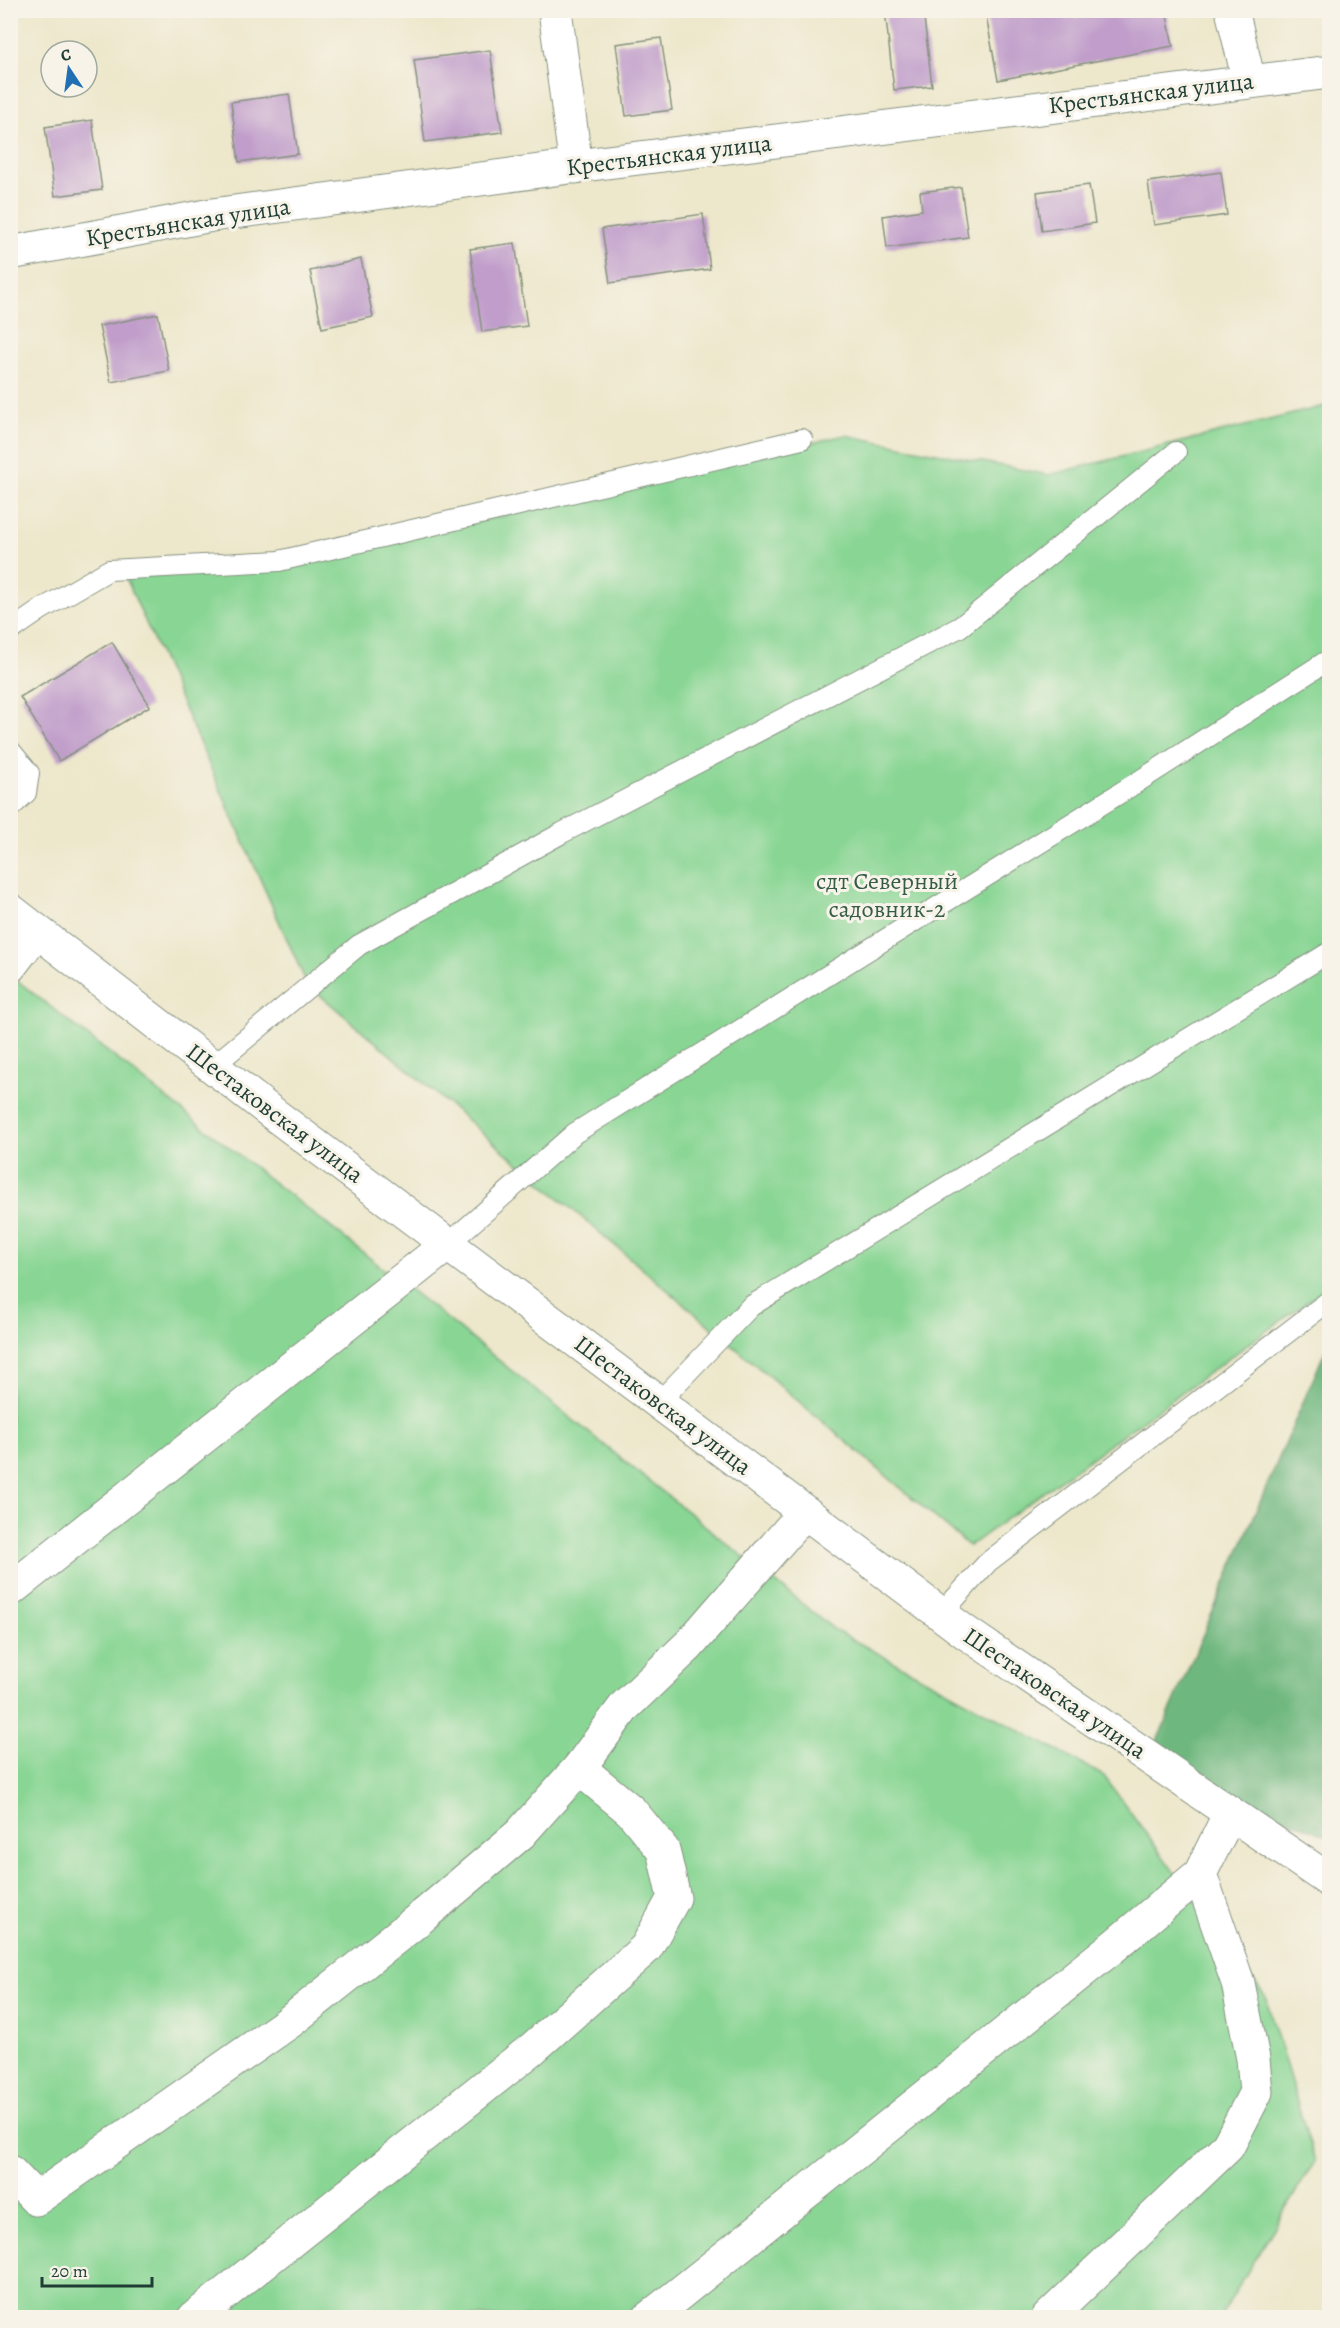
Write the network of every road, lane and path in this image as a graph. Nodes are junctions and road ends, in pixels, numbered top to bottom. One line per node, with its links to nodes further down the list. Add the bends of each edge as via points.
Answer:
1 (555, 10): 5 (street)
2 (1232, 10): 4 (street)
3 (1329, 72): 4 (street, Крестьянская улица)
4 (1250, 81): 5 (street, Крестьянская улица)
5 (576, 166): 6 (street, Крестьянская улица, via 212,215)
6 (10, 253)
7 (802, 440): 9 (lane, via 279,561 109,570)
8 (1176, 452): 17 (lane, via 960,627 562,833 359,945)
9 (10, 631)
10 (1329, 659): 18 (lane, via 575,1133)
11 (10, 750): 12 (lane, via 29,773 26,793)
12 (10, 807)
13 (10, 910): 14 (street, Шестаковская улица)
14 (37, 931): 16 (street); 17 (street, Шестаковская улица)
15 (1329, 952): 20 (lane, via 751,1306)
16 (10, 966)
17 (213, 1066): 18 (street, Шестаковская улица)
18 (448, 1244): 20 (street, Шестаковская улица); 22 (street)
19 (1329, 1300): 23 (lane, via 988,1562)
20 (658, 1402): 21 (street, Шестаковская улица)
21 (805, 1512): 23 (street, Шестаковская улица); 24 (street, via 689,1645 625,1706)
22 (10, 1590)
23 (941, 1614): 25 (street, Шестаковская улица)
24 (579, 1768): 28 (street, via 520,1834 288,2023 36,2199); 29 (street, via 631,1811 663,1850 674,1898 646,1948 532,2049)
25 (1230, 1813): 26 (street); 27 (street, Шестаковская улица)
26 (1200, 1874): 30 (street); 31 (street, via 1238,1983 1256,2092 1228,2146)
27 (1329, 1881)
28 (10, 2172)
29 (194, 2318)
30 (649, 2318)
31 (1048, 2318)

